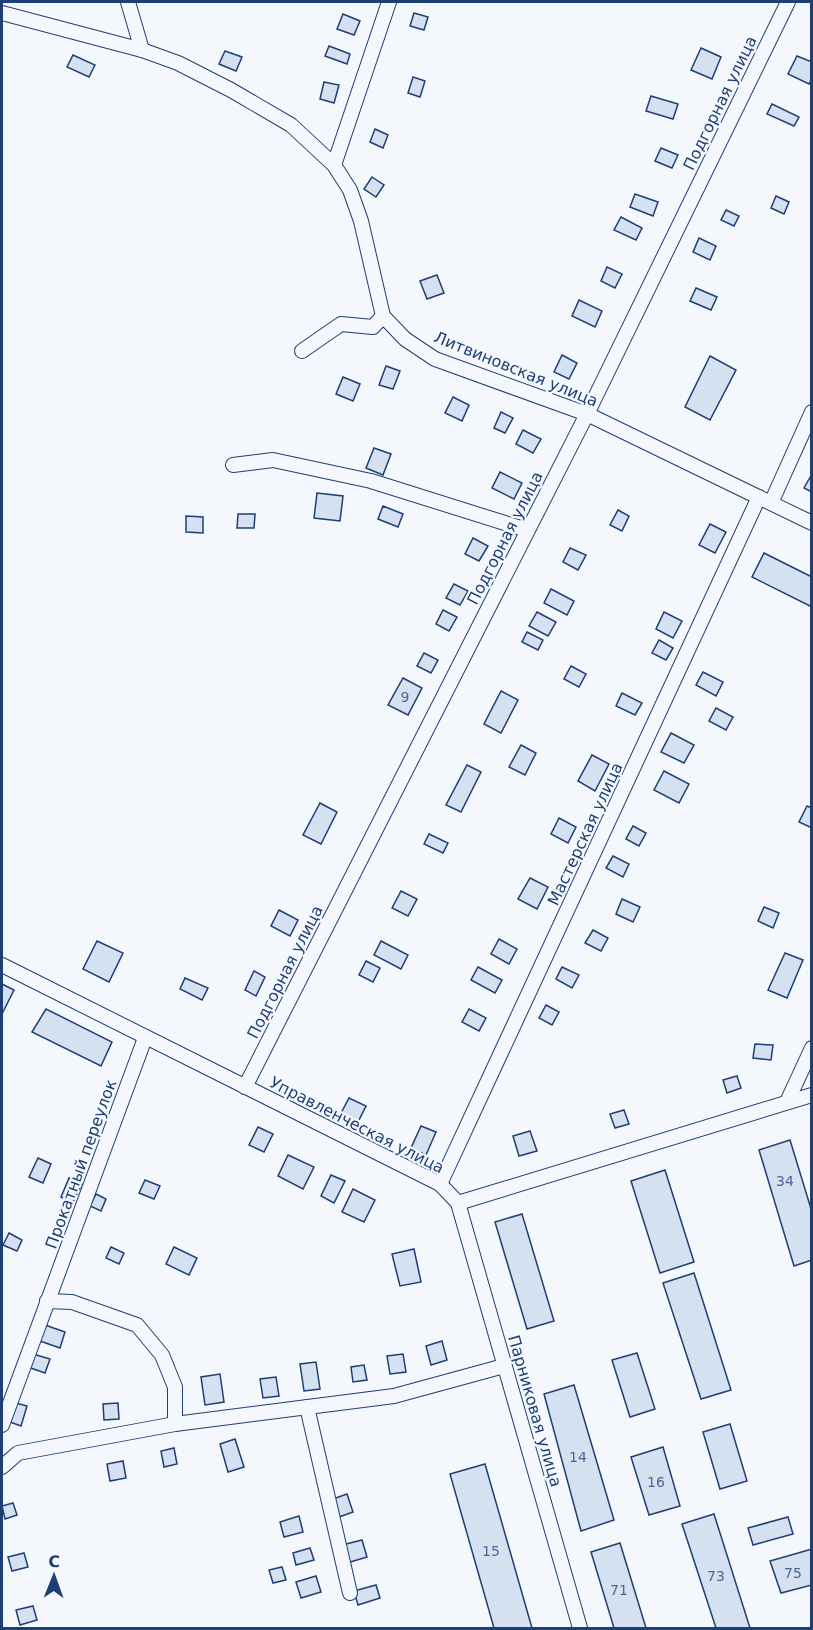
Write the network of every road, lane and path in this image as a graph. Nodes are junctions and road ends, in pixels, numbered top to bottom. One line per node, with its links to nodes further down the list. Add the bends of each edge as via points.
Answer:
1 (128, 2): 5 (street)
2 (389, 2): 6 (street)
3 (788, 2): 10 (street, Подгорная улица)
4 (2, 13): 5 (street)
5 (142, 50): 6 (street, via 178,63 291,125)
6 (334, 165): 7 (street, via 350,190 361,221)
7 (383, 316): 8 (street, via 373,327 341,324); 10 (street, Литвиновская улица, via 405,339 435,358)
8 (302, 351)
9 (812, 412): 12 (street, Мастерская улица)
10 (587, 414): 12 (street, Литвиновская улица); 14 (street, Подгорная улица)
11 (233, 465): 14 (street, via 273,460 371,481)
12 (765, 500): 13 (street, Литвиновская улица); 21 (street, Мастерская улица)
13 (812, 523)
14 (527, 530): 18 (street, Подгорная улица)
15 (2, 965): 16 (street, Управленческая улица)
16 (145, 1038): 18 (street, Управленческая улица); 23 (street, Прокатный переулок)
17 (812, 1048): 20 (street)
18 (245, 1087): 21 (street, Управленческая улица)
19 (812, 1095): 20 (street)
20 (787, 1102): 22 (street)
21 (440, 1184): 22 (street, Управленческая улица)
22 (458, 1203): 24 (street, Парниковая улица)
23 (47, 1301): 26 (street, via 72,1302 137,1325 162,1355 175,1387); 27 (street, Прокатный переулок)
24 (504, 1366): 25 (street, via 394,1396); 30 (street, Парниковая улица)
25 (307, 1407): 26 (street); 29 (street)
26 (175, 1424): 28 (street, via 18,1453)
27 (2, 1425)
28 (2, 1467)
29 (350, 1593)
30 (580, 1629)

